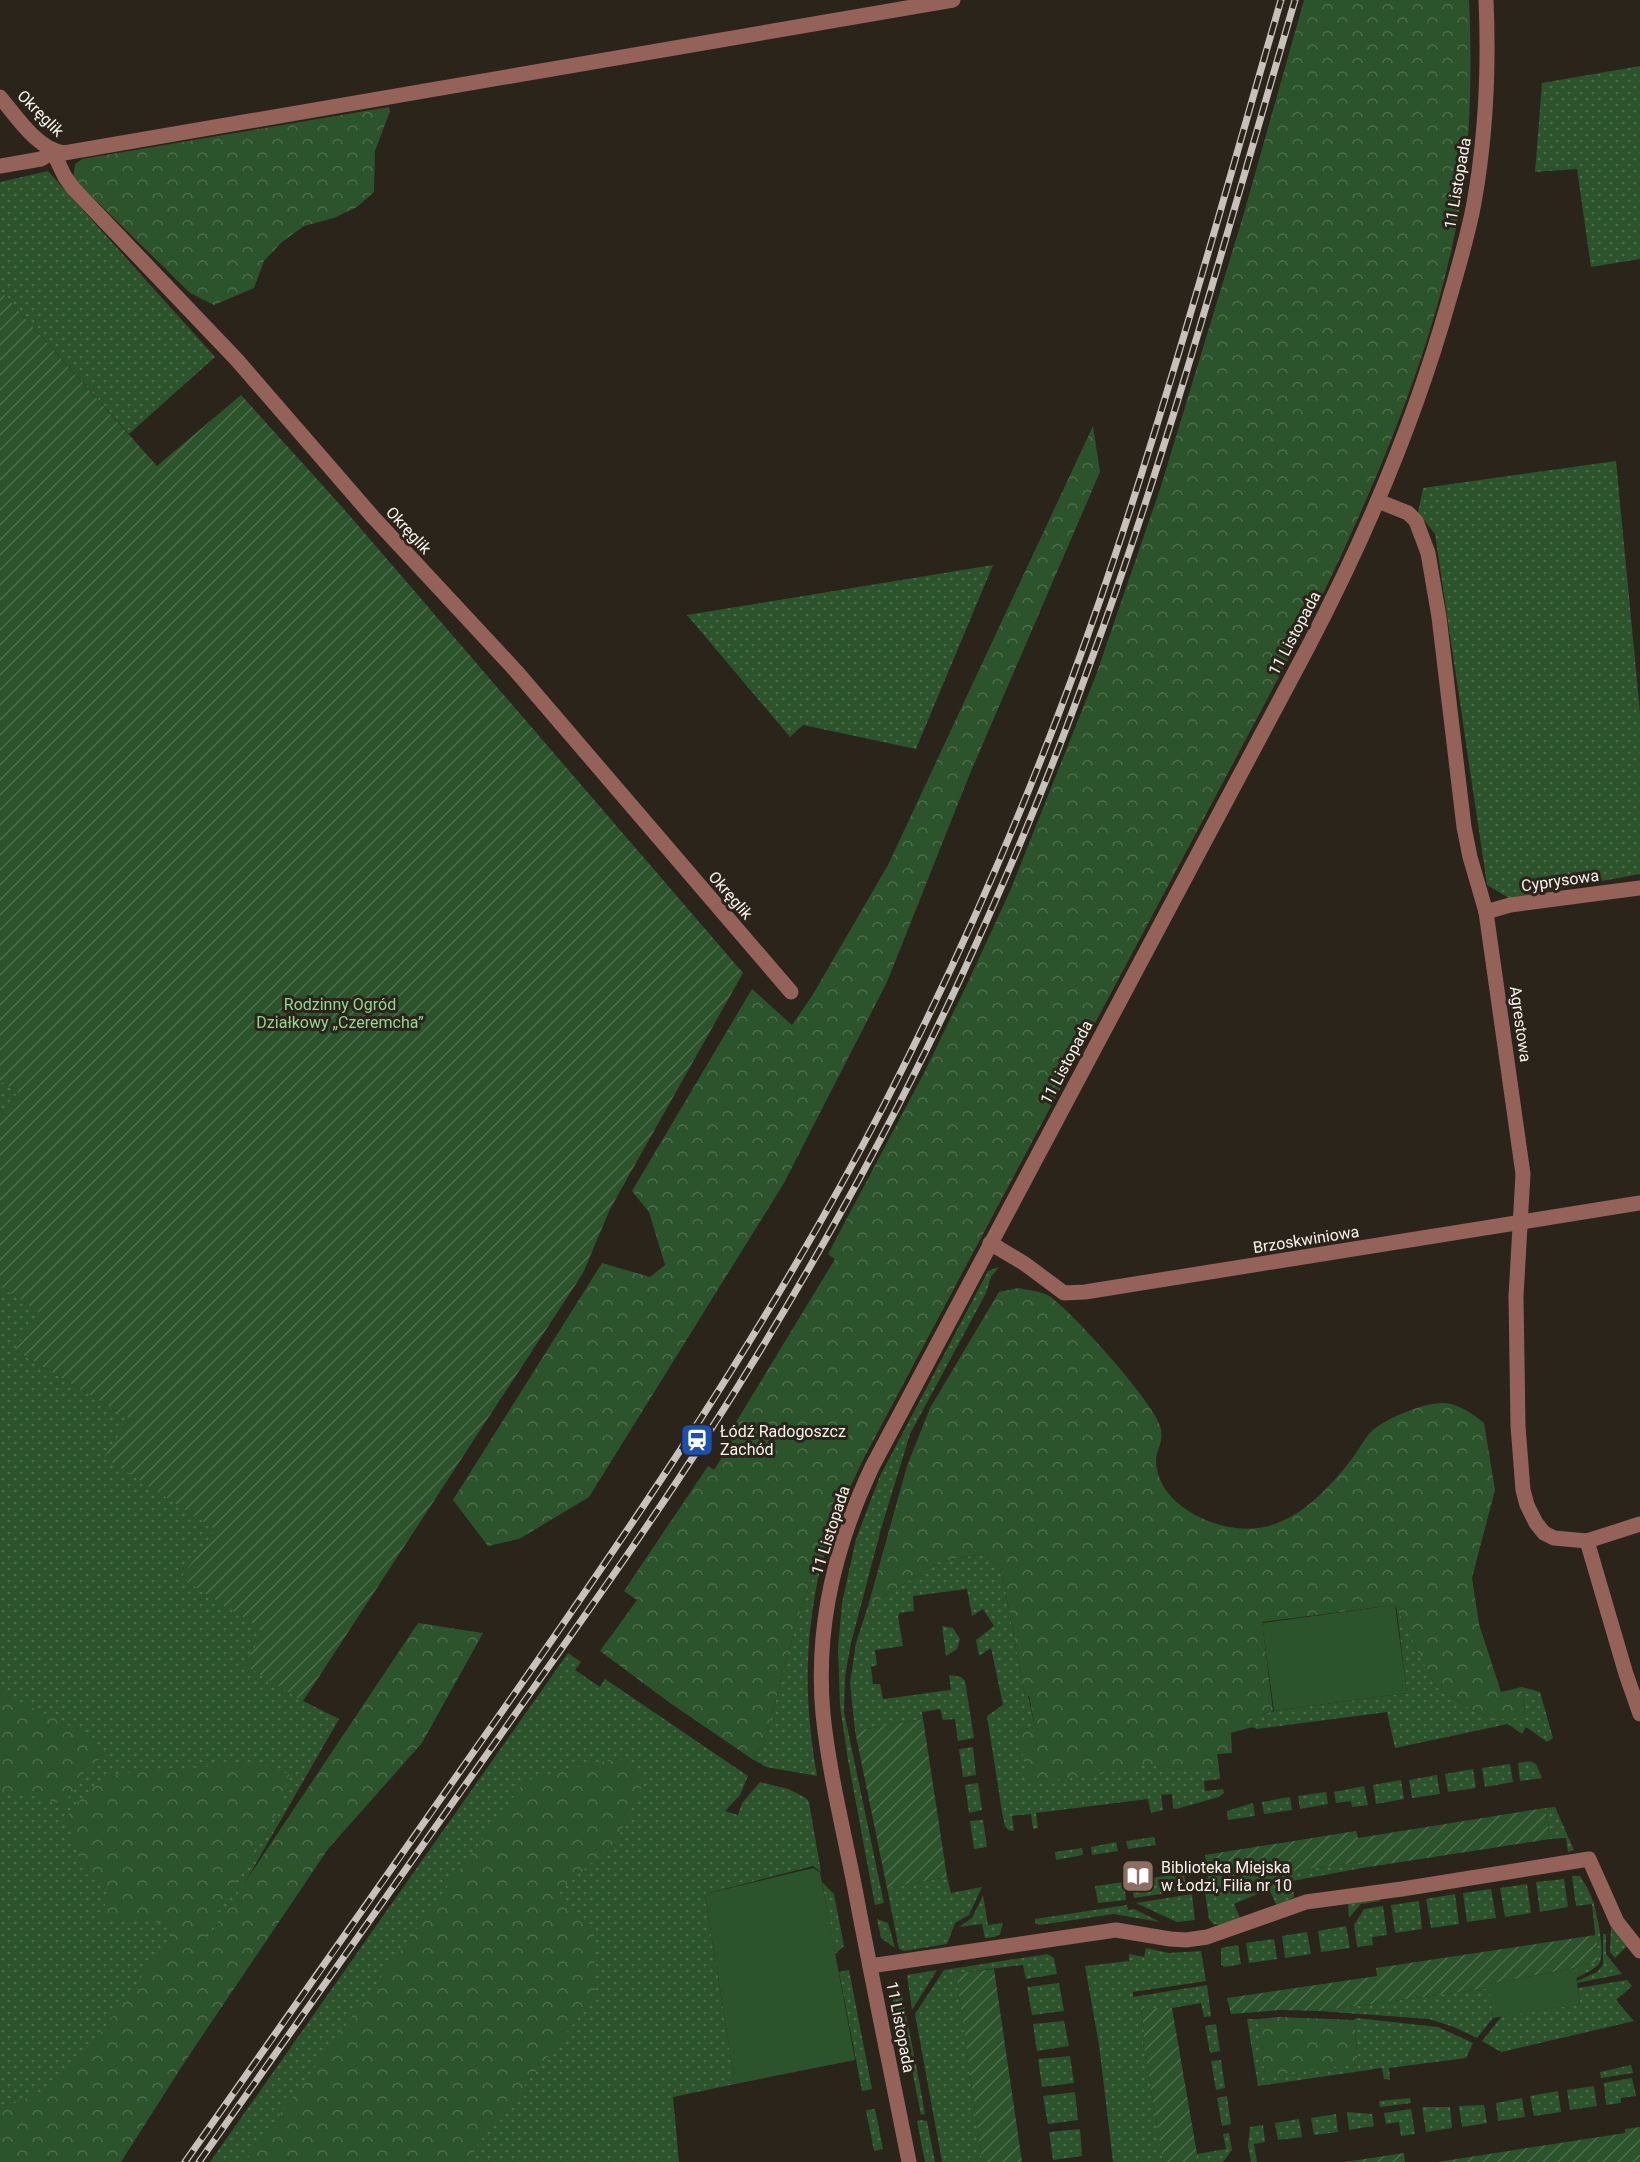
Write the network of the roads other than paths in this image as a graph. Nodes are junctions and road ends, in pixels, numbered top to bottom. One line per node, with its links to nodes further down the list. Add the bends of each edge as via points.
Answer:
1 (953, 0): 4 (street)
2 (1486, 0): 6 (street, 11 Listopada, via 1487,96 1473,205 1432,357)
3 (0, 97): 4 (street, Okręglik)
4 (53, 152): 5 (street, via 40,159); 9 (street, Okręglik, via 73,188 237,360 373,517 516,671)
5 (0, 166)
6 (1378, 501): 8 (street, Agrestowa, via 1408,513 1416,521 1428,553 1464,827); 12 (street, 11 Listopada, via 1308,648)
7 (1640, 888): 8 (street, Cyprysowa)
8 (1486, 912): 11 (street, Agrestowa, via 1522,1163)
9 (790, 992)
10 (1640, 1203): 11 (street, Brzoskwiniowa)
11 (1521, 1223): 12 (street, Brzoskwiniowa, via 1064,1293); 14 (street, Agrestowa, via 1516,1296 1523,1490 1531,1516 1544,1533 1554,1538)
12 (990, 1243): 17 (street, 11 Listopada, via 858,1496 843,1536 828,1598 822,1651 823,1713)
13 (1640, 1524): 14 (street)
14 (1587, 1541): 15 (street)
15 (1640, 1714)
16 (1640, 1951): 17 (street, via 1617,1922 1589,1858 1306,1902 1207,1937 1177,1940 1116,1930)
17 (870, 1966): 18 (street, 11 Listopada)
18 (909, 2162)

